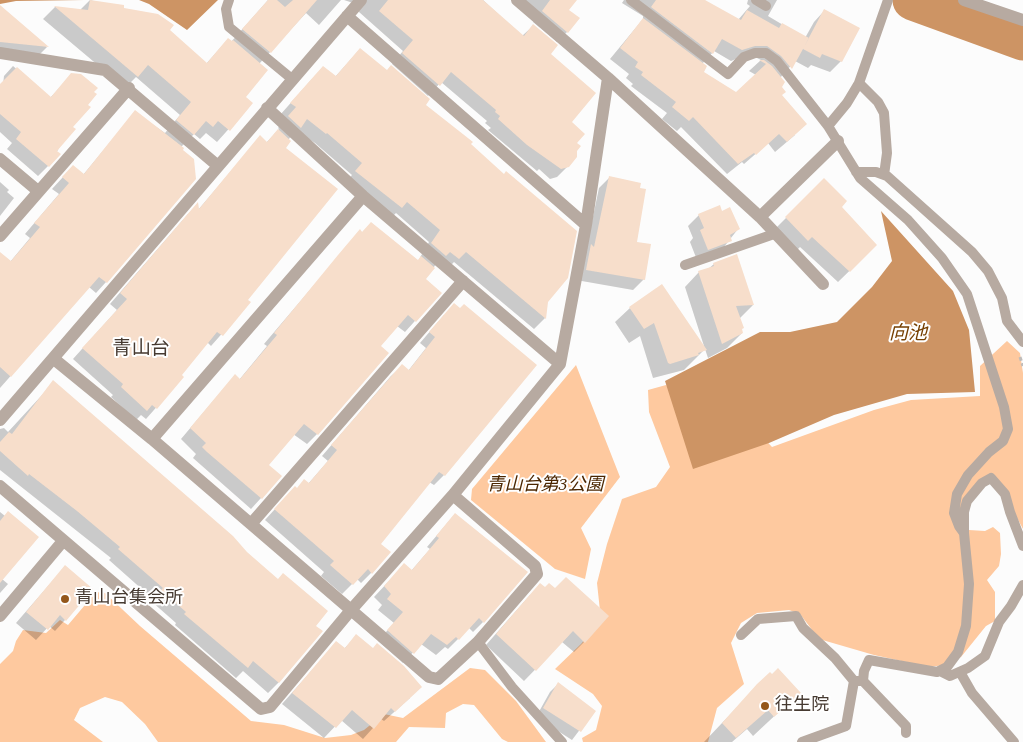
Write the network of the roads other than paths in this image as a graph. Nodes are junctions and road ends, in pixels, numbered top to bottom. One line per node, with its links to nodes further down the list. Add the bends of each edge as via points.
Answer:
1 (229, 0): 12 (lane, via 226,9 229,27)
2 (361, 0): 9 (street)
3 (517, 0): 13 (street)
4 (631, 0): 17 (lane, via 728,74 744,57 766,53 791,78)
5 (756, 0): 8 (lane)
6 (888, 0): 14 (lane)
7 (964, 0): 10 (street)
8 (766, 6)
9 (347, 16): 12 (street); 26 (street)
10 (1023, 20)
11 (0, 53): 15 (street, via 105,70)
12 (292, 78): 16 (street)
13 (608, 78): 25 (street); 26 (street)
14 (859, 83): 17 (lane); 22 (lane, via 884,113 887,153)
15 (128, 88): 20 (street); 23 (street)
16 (267, 108): 20 (street); 24 (street)
17 (828, 126): 18 (lane)
18 (838, 141): 21 (lane); 25 (street)
19 (0, 159): 23 (street)
20 (218, 166): 33 (street)
21 (856, 172): 22 (lane); 40 (lane, via 908,220 968,294 1004,406 1008,429 1003,441 968,475 957,494 954,513)
22 (884, 175): 32 (lane, via 941,223 988,271 1002,298 1007,321)
23 (38, 191): 28 (street)
24 (364, 196): 30 (street); 36 (street)
25 (760, 217): 27 (street)
26 (586, 225): 34 (street)
27 (774, 234): 29 (lane); 31 (street)
28 (0, 236)
29 (684, 264)
30 (463, 281): 34 (street); 39 (street)
31 (823, 284)
32 (1023, 342)
33 (54, 359): 35 (street); 36 (street)
34 (560, 364): 38 (street)
35 (0, 420)
36 (152, 440): 39 (street)
37 (0, 486): 41 (street)
38 (453, 495): 44 (street); 47 (street, via 535,566 537,574)
39 (251, 524): 44 (street)
40 (964, 533): 42 (lane, via 966,501 991,478 1006,494); 48 (lane, via 969,565 966,626 958,652)
41 (63, 541): 44 (street, via 262,709 270,707); 45 (street)
42 (1023, 546)
43 (1023, 585): 49 (lane, via 999,622 985,656)
44 (352, 610): 47 (street, via 429,677 438,679)
45 (0, 616)
46 (741, 635): 50 (lane, via 758,619 796,616 803,628)
47 (478, 642): 52 (lane, via 512,687)
48 (940, 671): 49 (lane, via 950,676); 50 (lane, via 868,660)
49 (960, 672): 54 (lane, via 972,693)
50 (858, 681): 51 (lane, via 906,726); 53 (lane, via 846,726)
51 (906, 733)
52 (562, 742)
53 (802, 742)
54 (1014, 742)

